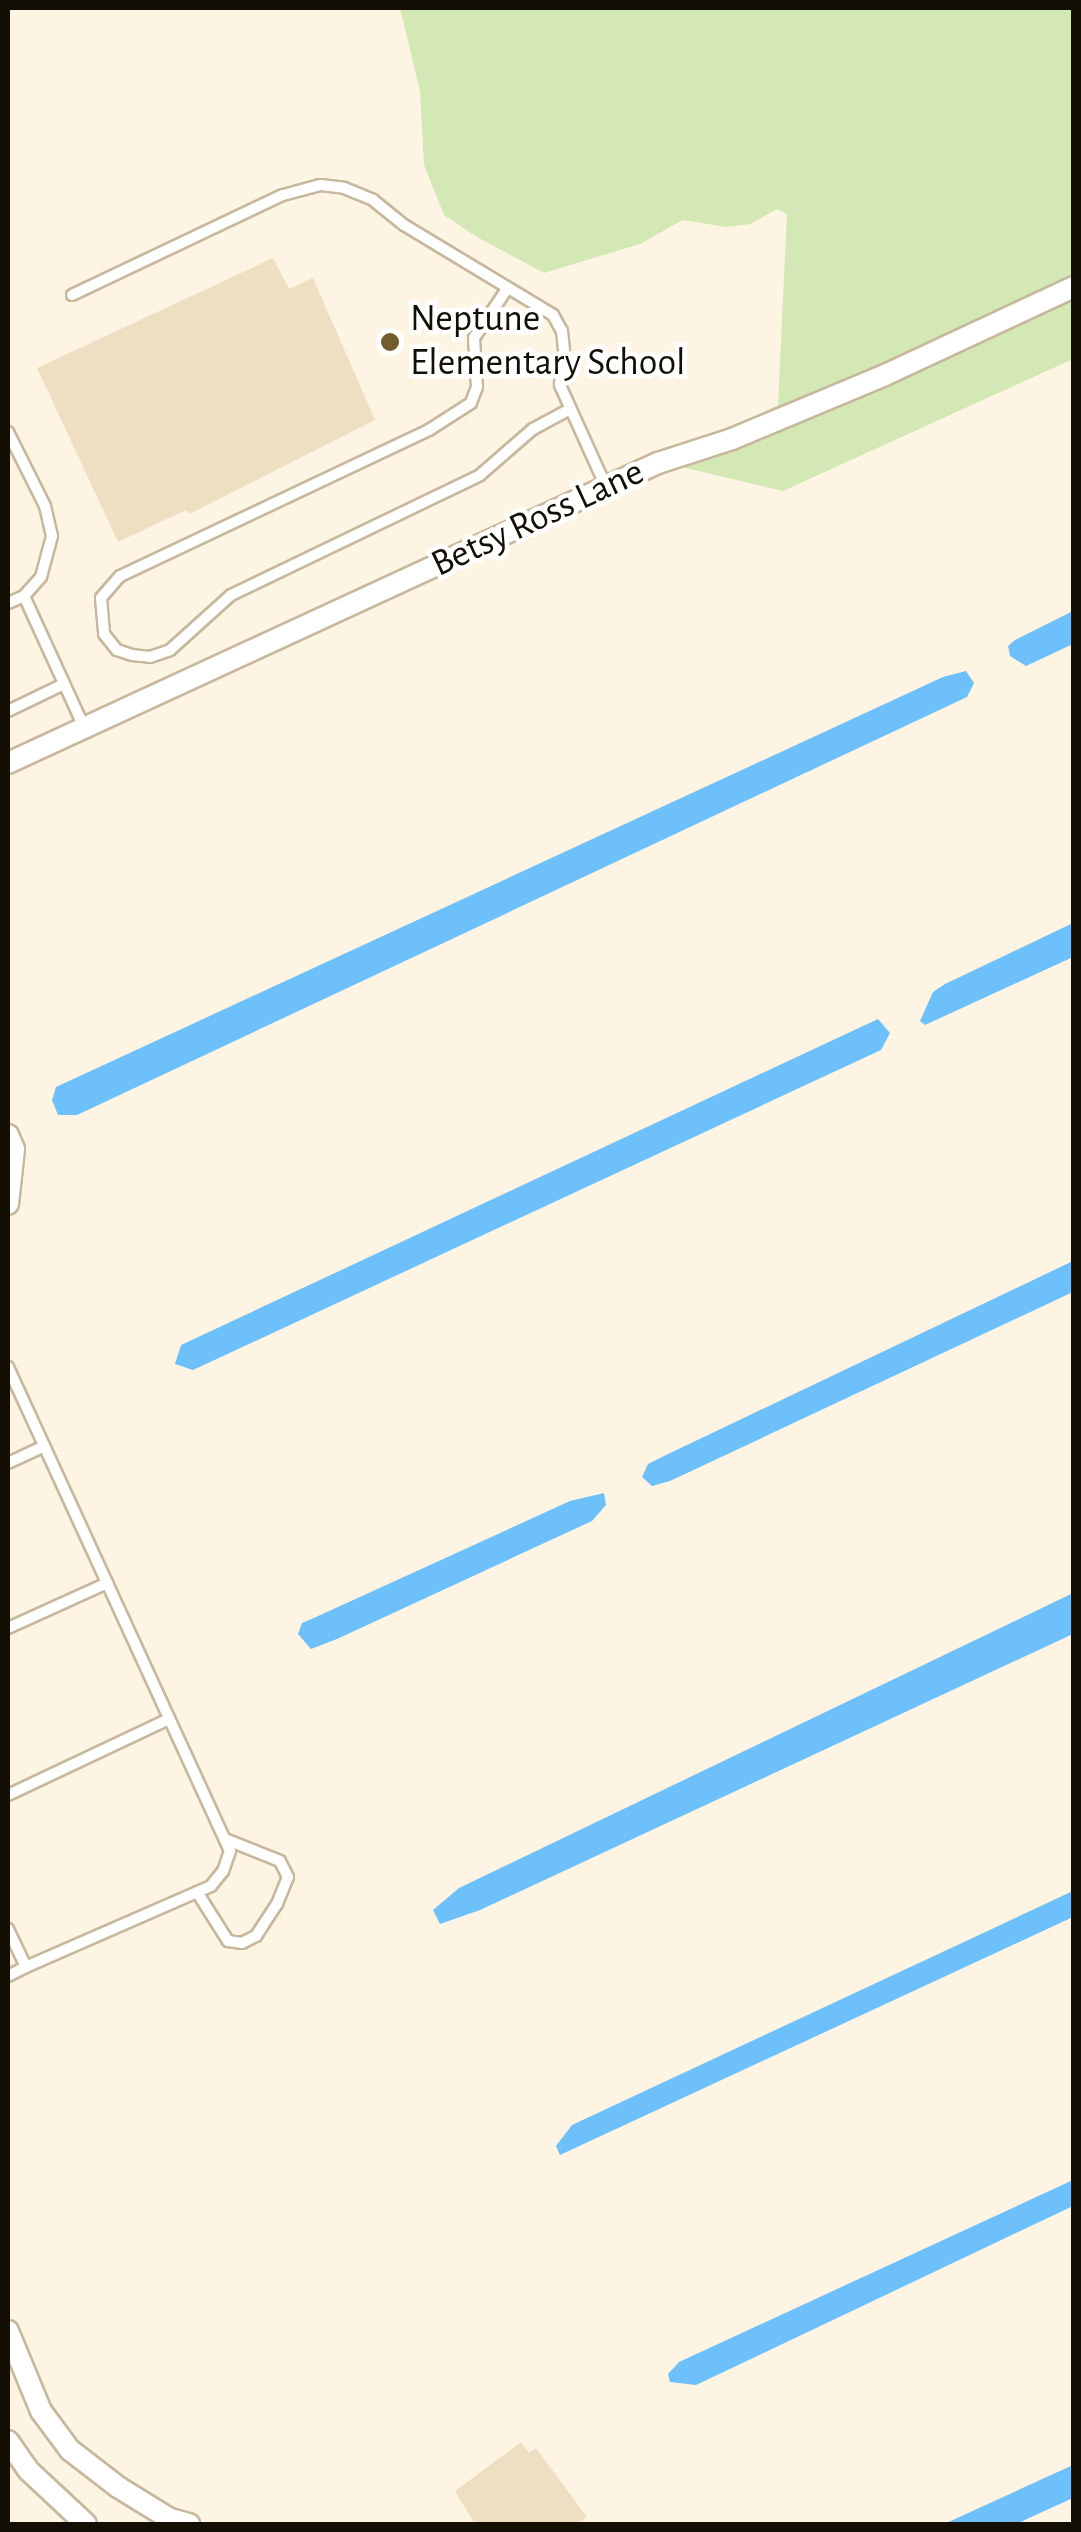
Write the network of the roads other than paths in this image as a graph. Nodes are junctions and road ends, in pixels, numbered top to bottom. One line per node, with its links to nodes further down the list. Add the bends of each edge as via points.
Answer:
1 (1074, 287): 6 (street, Betsy Ross Lane, via 884,375)
2 (507, 289): 3 (lane, via 373,200 321,186 283,195); 4 (lane, via 553,315 562,330 560,385); 4 (lane, via 474,338 478,388 471,403 429,430 120,576 101,598 104,634 132,656 170,650 230,595 480,476 533,429)
3 (72, 295)
4 (570, 409): 6 (lane)
5 (8, 432): 7 (lane, via 52,536 41,577)
6 (606, 488): 11 (street, Betsy Ross Lane)
7 (24, 596): 8 (lane); 9 (lane)
8 (8, 603)
9 (64, 684): 10 (lane); 11 (lane)
10 (8, 712)
11 (84, 728): 12 (street, Betsy Ross Lane)
12 (8, 763)
13 (8, 1135): 14 (street, via 14,1149)
14 (8, 1204)
15 (8, 1367): 16 (lane)
16 (44, 1446): 17 (lane); 18 (lane)
17 (8, 1463)
18 (107, 1583): 19 (lane); 20 (lane)
19 (8, 1628)
20 (170, 1719): 21 (lane); 22 (lane)
21 (8, 1796)
22 (224, 1839): 23 (lane, via 230,1851 223,1871); 23 (lane, via 280,1861 288,1877 276,1904 256,1936 228,1941)
23 (197, 1892): 25 (lane)
24 (8, 1930): 25 (lane)
25 (26, 1967): 26 (lane)
26 (8, 1976)
27 (8, 2331): 29 (street, via 41,2411 70,2450)
28 (8, 2441): 30 (street, via 28,2470)
29 (148, 2517): 31 (street)
30 (86, 2524)
31 (189, 2524)

